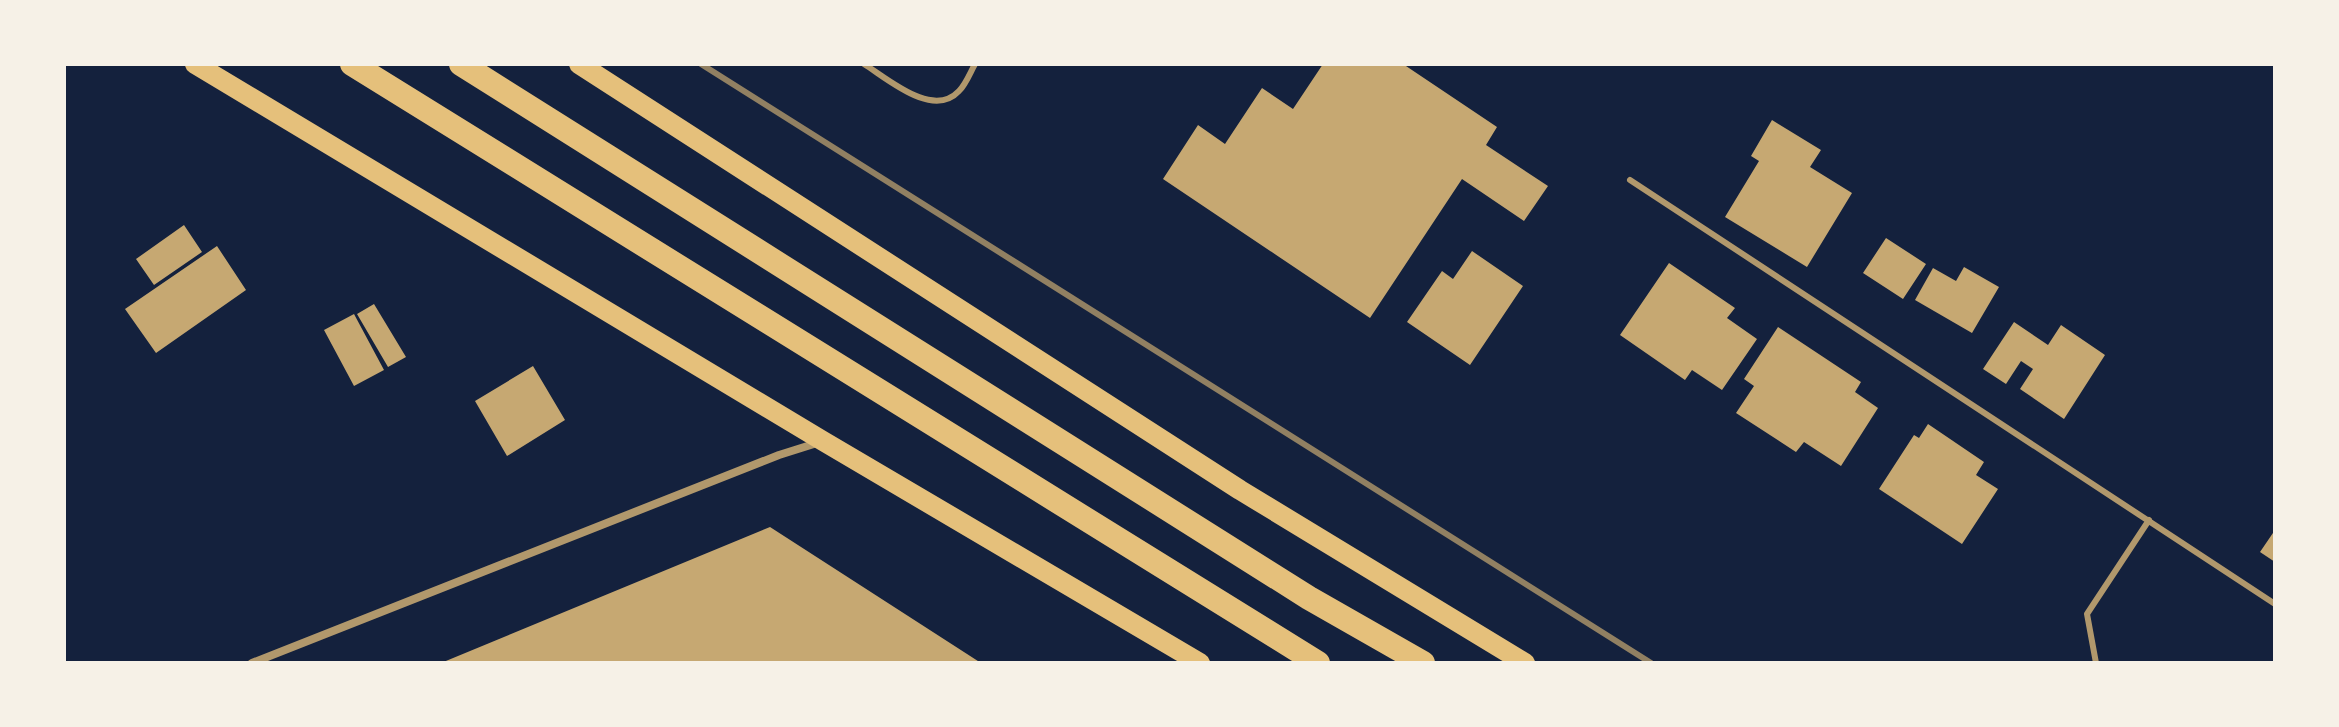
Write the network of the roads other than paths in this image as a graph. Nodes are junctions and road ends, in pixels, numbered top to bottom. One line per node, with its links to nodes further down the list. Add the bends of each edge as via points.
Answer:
1 (195, 64): 8 (main road)
2 (352, 64): 13 (highway)
3 (461, 64): 14 (highway, via 1309,598)
4 (579, 64): 15 (main road, via 1240,490)
5 (864, 64): 6 (lane, via 921,98 941,102 962,88)
6 (975, 64)
7 (1630, 180): 9 (lane)
8 (823, 441): 11 (street); 12 (main road)
9 (2149, 520): 10 (lane); 16 (lane, via 2087,614)
10 (2275, 604)
11 (252, 663)
12 (1200, 663)
13 (1318, 663)
14 (1423, 663)
15 (1525, 663)
16 (2096, 663)

